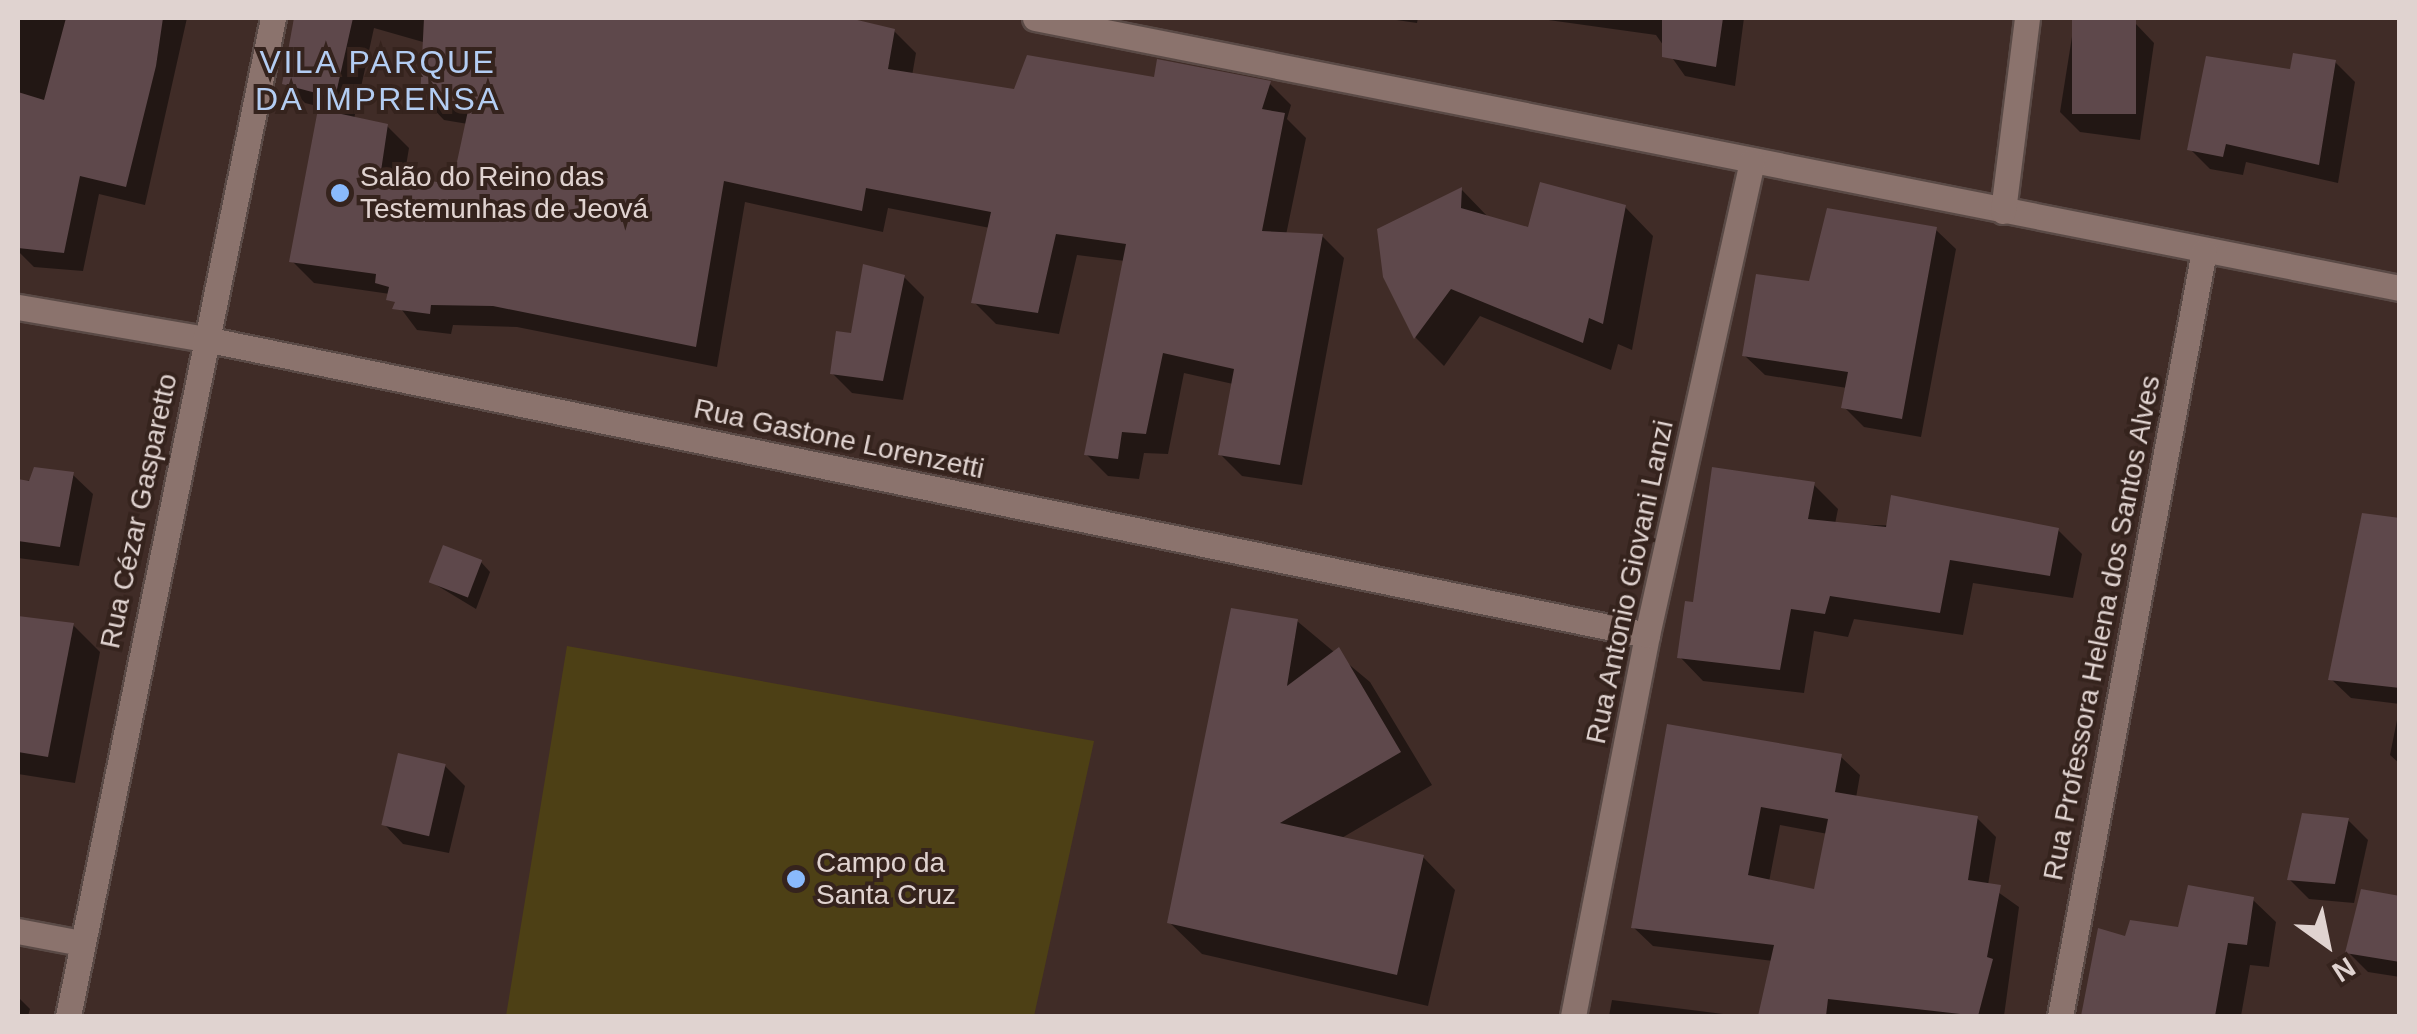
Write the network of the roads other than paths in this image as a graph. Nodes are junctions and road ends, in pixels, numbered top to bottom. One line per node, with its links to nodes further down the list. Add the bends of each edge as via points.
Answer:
1 (273, 18): 9 (street, Rua Cézar Gasparetto)
2 (1036, 18): 4 (street)
3 (2027, 18): 5 (street)
4 (1752, 162): 5 (street); 10 (street, Rua Antonio Giovani Lanzi)
5 (2003, 211): 6 (street)
6 (2204, 251): 7 (street); 15 (street, Rua Professora Helena dos Santos Alves)
7 (2400, 288)
8 (18, 307): 9 (street, Rua Gastone Lorenzetti)
9 (204, 339): 10 (street, Rua Gastone Lorenzetti); 12 (street, Rua Cézar Gasparetto)
10 (1647, 635): 14 (street, Rua Antonio Giovani Lanzi)
11 (18, 931): 12 (street)
12 (81, 943): 13 (street, Rua Cézar Gasparetto)
13 (68, 1016)
14 (1573, 1016)
15 (2060, 1016)

